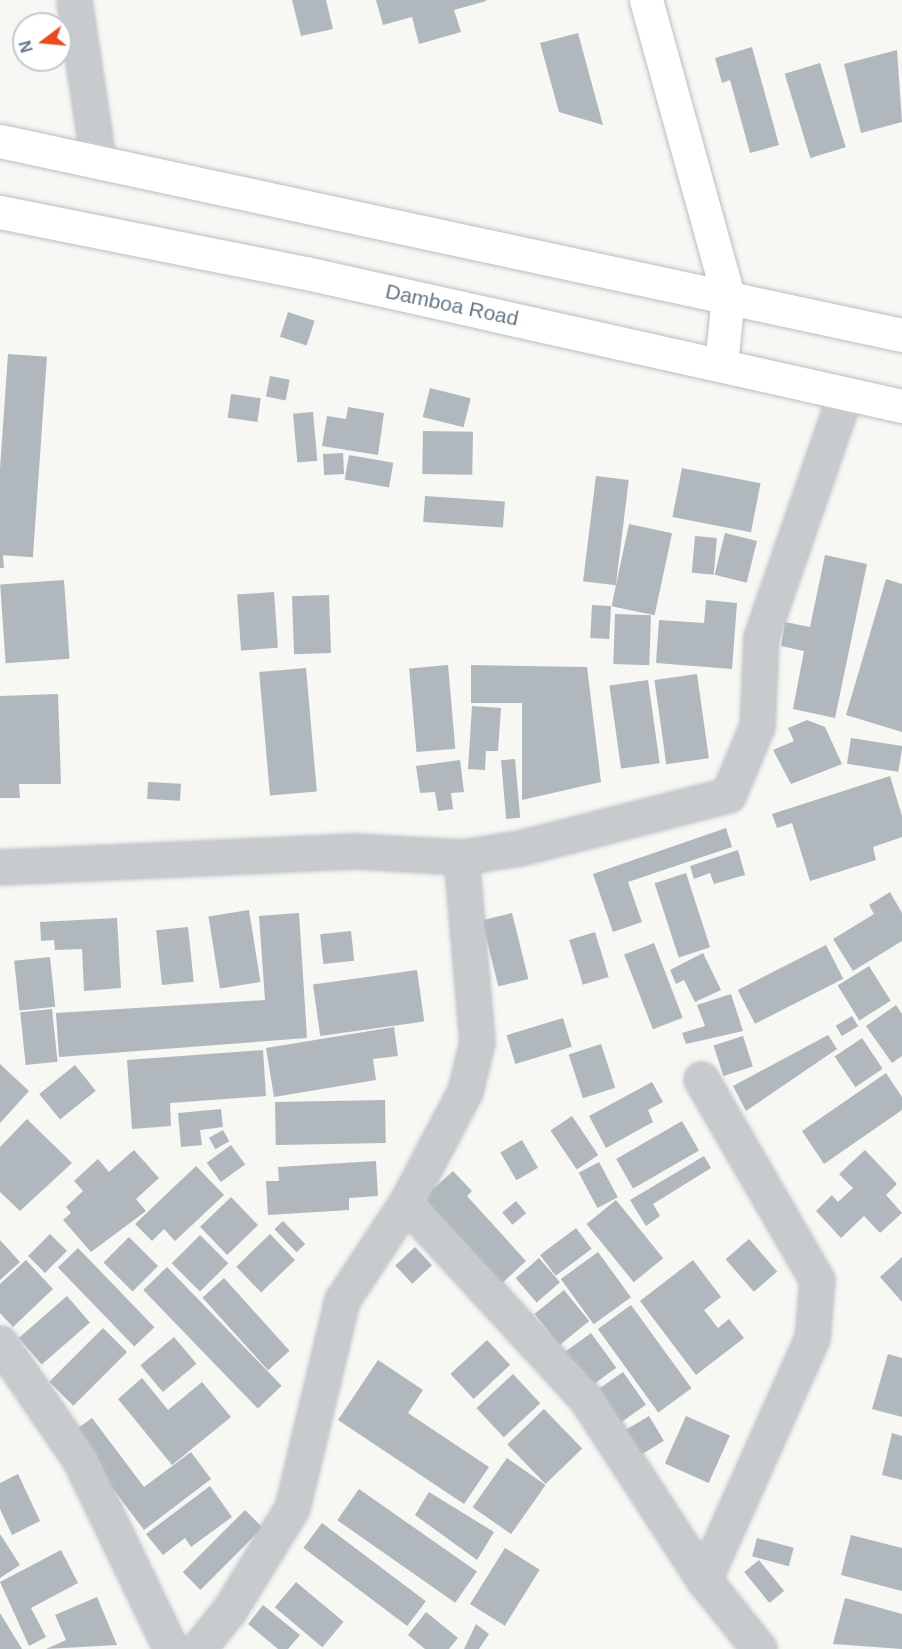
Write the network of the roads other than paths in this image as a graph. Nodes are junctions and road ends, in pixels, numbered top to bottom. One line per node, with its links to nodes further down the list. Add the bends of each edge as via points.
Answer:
1 (74, 0): 4 (street)
2 (646, 0): 6 (main road)
3 (0, 141): 4 (main road)
4 (98, 161): 6 (main road)
5 (0, 212): 8 (main road, Damboa Road)
6 (728, 296): 7 (main road); 8 (main road)
7 (902, 335)
8 (721, 365): 9 (main road, Damboa Road)
9 (845, 394): 10 (main road, Damboa Road); 11 (street, via 761,637 756,726 728,795 520,848)
10 (902, 406)
11 (461, 857): 12 (street, via 355,851); 14 (street, via 477,1042 465,1092)
12 (0, 867)
13 (701, 1079): 16 (street, via 817,1280 812,1338)
14 (406, 1203): 16 (street, via 587,1400); 18 (street, via 342,1300 292,1508 230,1609)
15 (0, 1343): 17 (street, via 81,1460)
16 (704, 1580): 19 (street)
17 (171, 1649)
18 (198, 1649)
19 (759, 1649)

